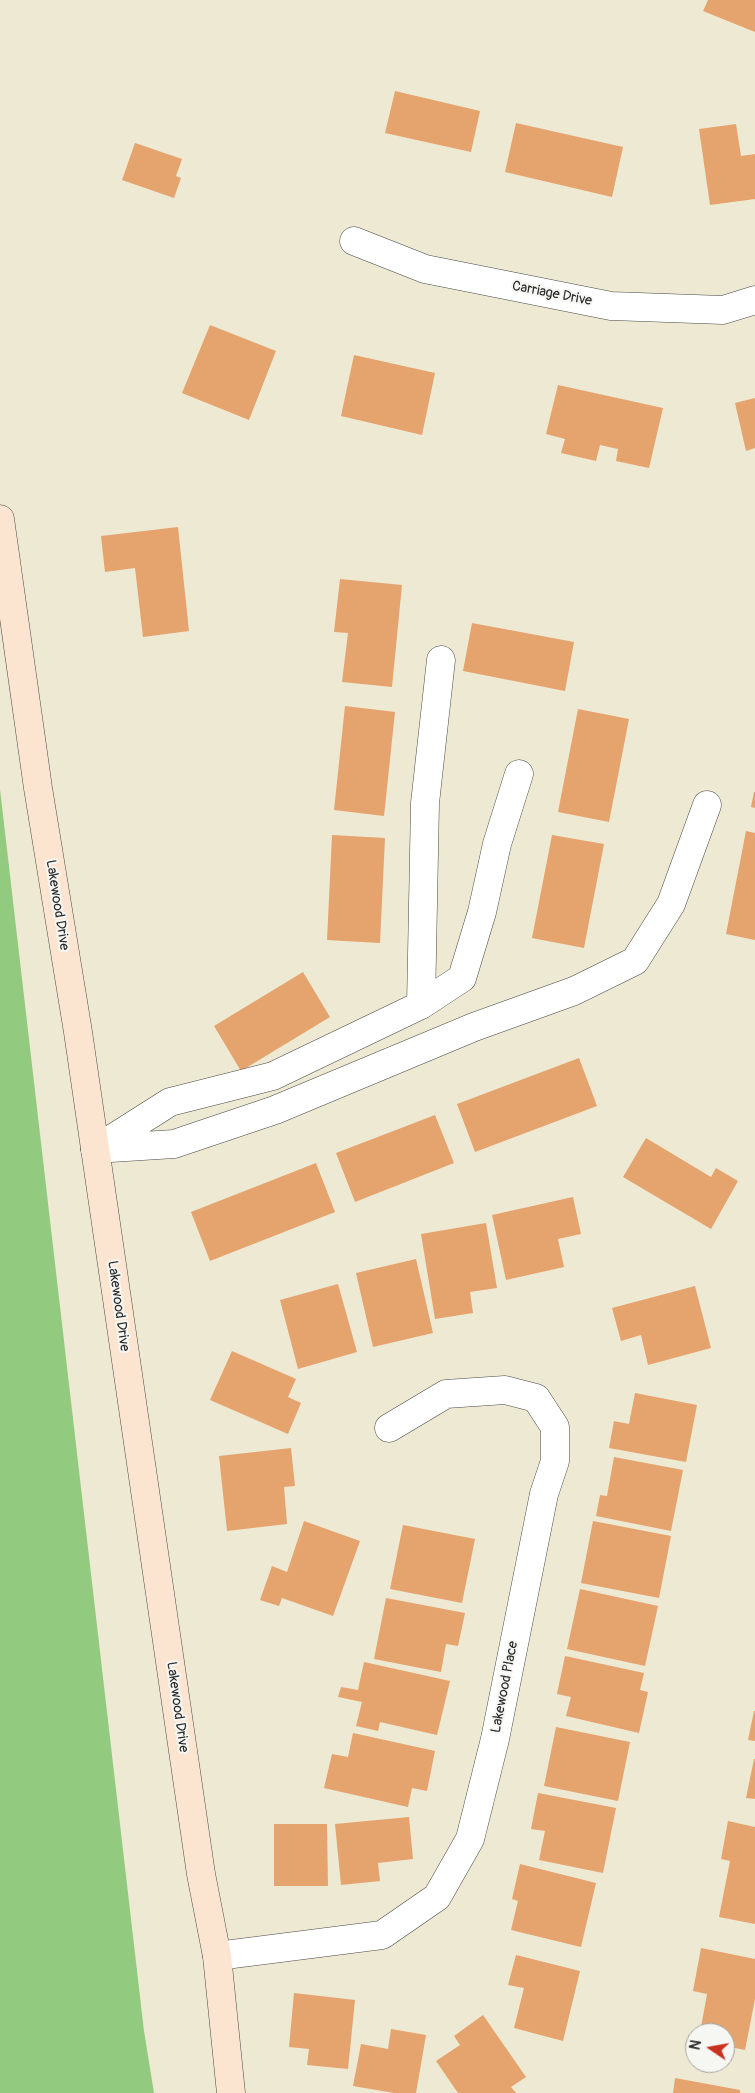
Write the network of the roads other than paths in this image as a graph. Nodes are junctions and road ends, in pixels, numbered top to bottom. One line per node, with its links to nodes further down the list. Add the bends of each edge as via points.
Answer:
1 (354, 241): 2 (street, Carriage Drive, via 426,269 611,306 723,310)
2 (755, 300)
3 (0, 519): 8 (street, Lakewood Drive)
4 (441, 660): 7 (street, via 425,803)
5 (519, 774): 7 (street, via 462,978)
6 (706, 805): 8 (street, via 671,904 635,961 574,991 474,1026 275,1110 174,1144)
7 (421, 1005): 8 (street, via 273,1076 170,1102)
8 (95, 1150): 10 (street, Lakewood Drive, via 200,1864)
9 (389, 1428): 10 (street, Lakewood Place, via 446,1394 505,1390 536,1398 555,1426 555,1461 544,1494 495,1739 470,1839 437,1897 382,1935)
10 (217, 1956): 11 (street, Lakewood Drive)
11 (232, 2093)

